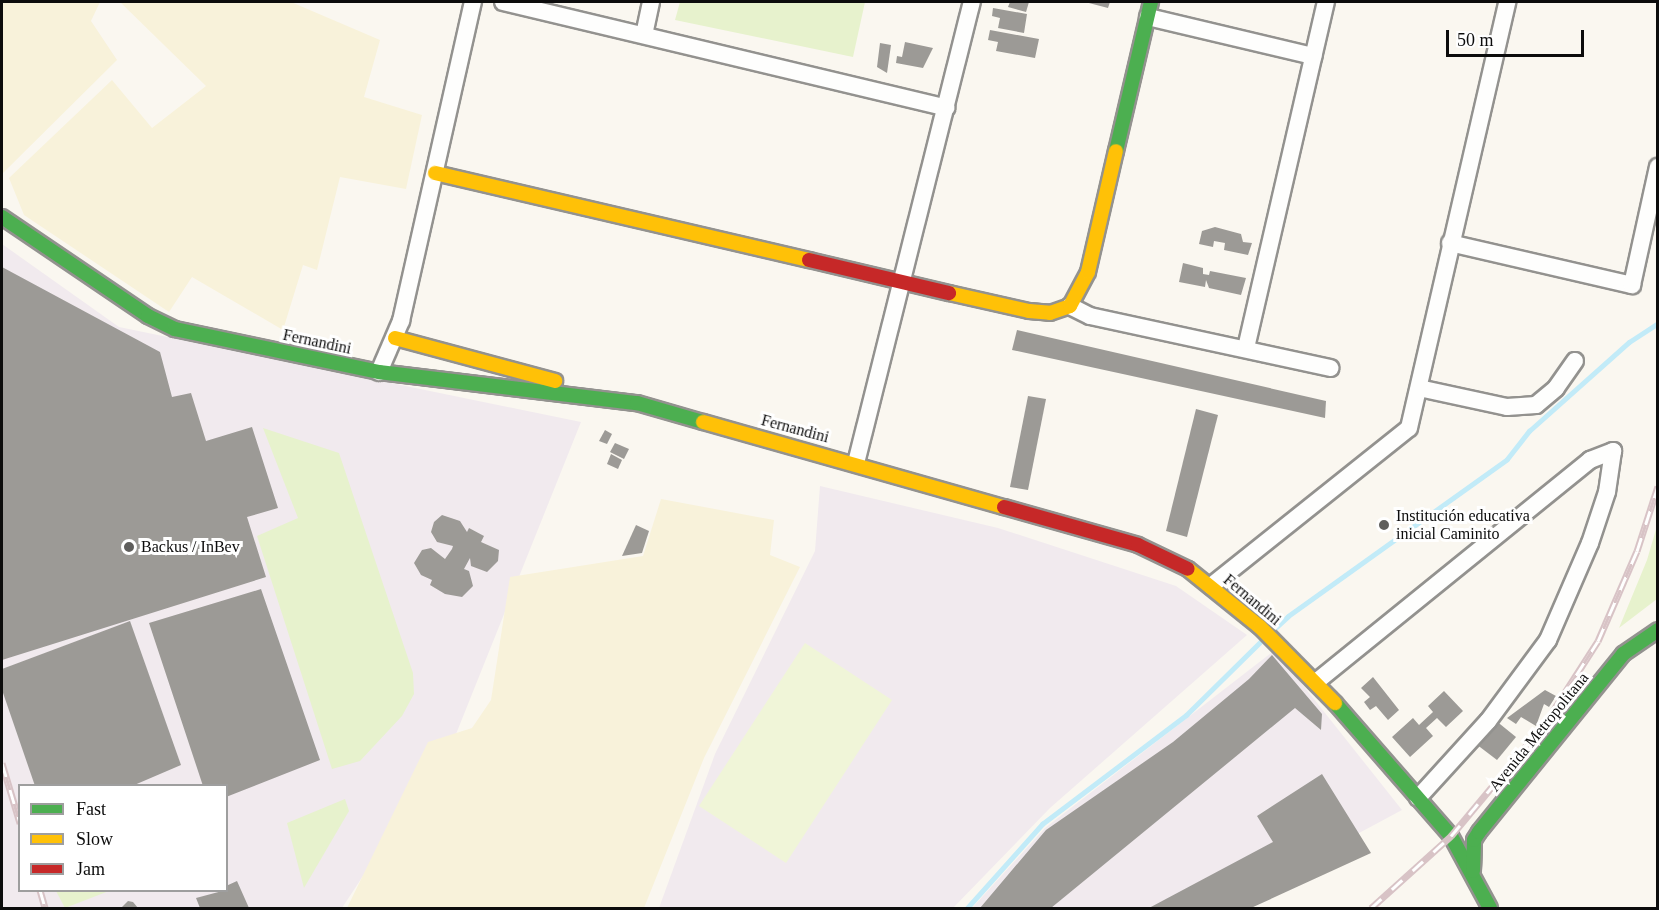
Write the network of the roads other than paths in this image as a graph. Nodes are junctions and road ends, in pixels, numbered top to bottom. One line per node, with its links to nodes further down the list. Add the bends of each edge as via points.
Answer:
1 (473, 2): 12 (street)
2 (503, 2): 8 (street)
3 (651, 2): 8 (street)
4 (972, 2): 10 (street)
5 (1326, 2): 9 (street)
6 (1507, 2): 14 (street)
7 (1149, 9): 9 (street); 16 (street, via 1088,272)
8 (644, 35): 10 (street)
9 (1313, 56): 18 (street)
10 (947, 108): 15 (street)
11 (1658, 167): 14 (street, via 1632,285)
12 (435, 173): 15 (street); 17 (street)
13 (2, 217): 21 (street, Fernandini, via 162,324)
14 (1450, 243): 22 (street)
15 (902, 281): 16 (street, via 1029,311 1050,313); 24 (street)
16 (1070, 306): 18 (street, via 1090,316)
17 (395, 338): 21 (street); 23 (street)
18 (1246, 348): 20 (street)
19 (1575, 361): 22 (street, via 1556,388 1536,405 1507,407)
20 (1330, 368)
21 (380, 372): 23 (street, Fernandini)
22 (1419, 388): 25 (street, via 1409,429)
23 (638, 404): 24 (street, Fernandini)
24 (856, 463): 25 (street, Fernandini, via 1138,545 1188,569)
25 (1211, 586): 27 (street, Fernandini)
26 (1658, 630): 29 (street, Avenida Metropolitana, via 1623,654 1479,832 1474,840)
27 (1316, 682): 28 (street, Fernandini); 28 (street, via 1590,460 1613,451 1607,492 1590,543 1548,639 1488,721)
28 (1418, 798): 29 (street, Fernandini, via 1451,836)
29 (1473, 871): 30 (street); 31 (street, via 1491,878)
30 (1490, 909)
31 (1507, 909)

